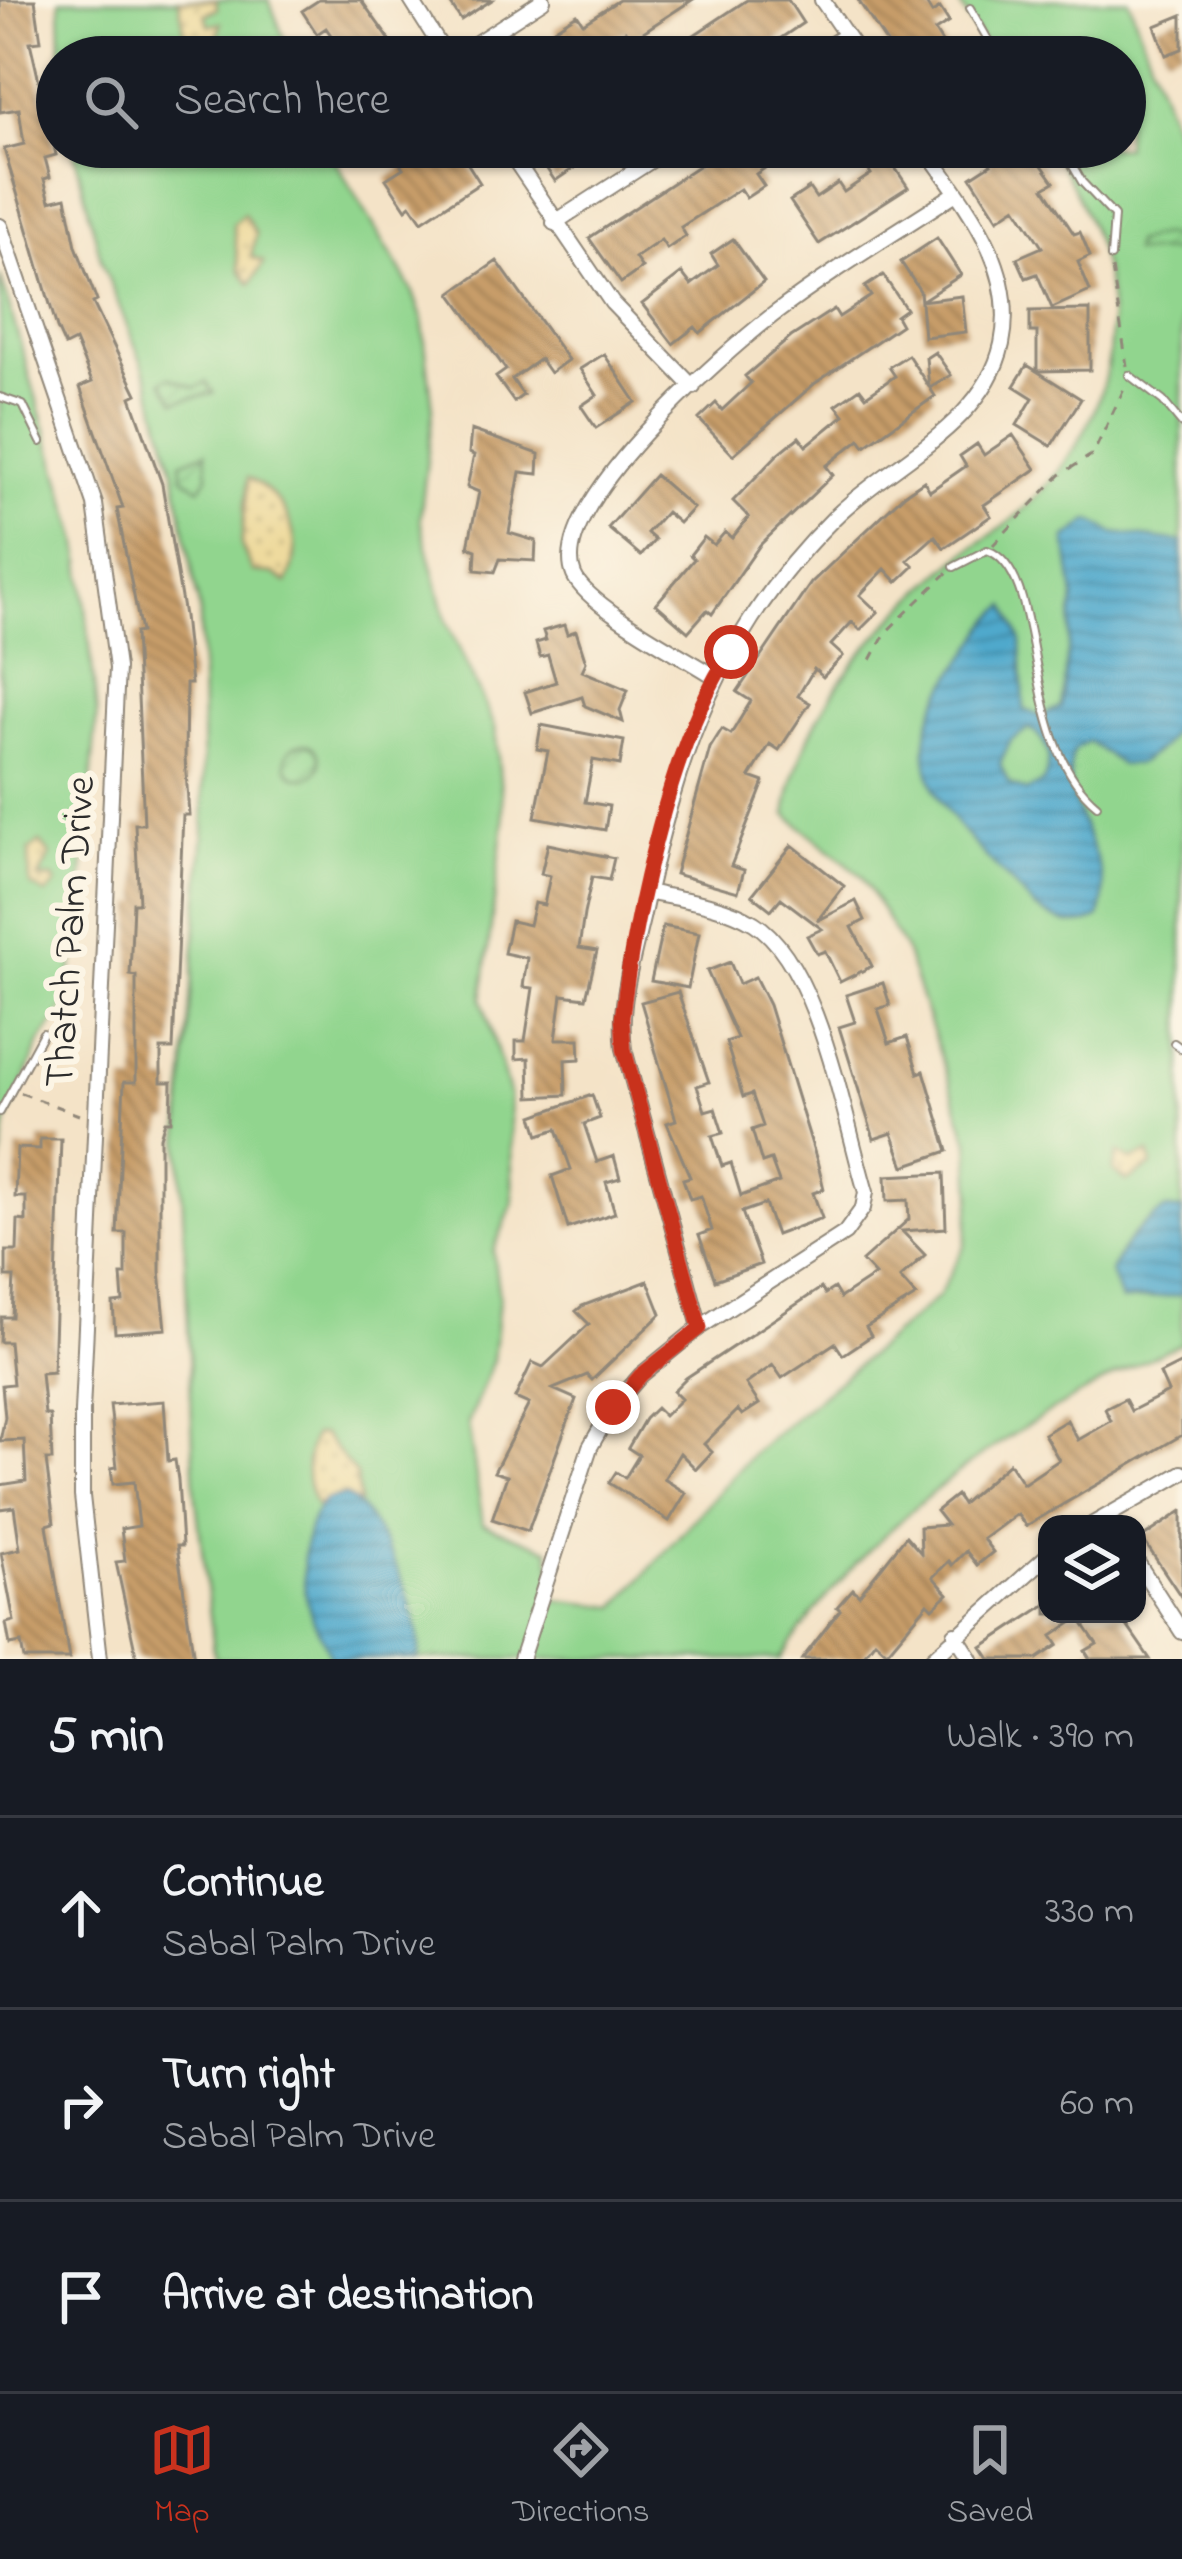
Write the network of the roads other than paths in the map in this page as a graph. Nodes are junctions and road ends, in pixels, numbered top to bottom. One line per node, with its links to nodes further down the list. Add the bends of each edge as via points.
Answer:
1 (411, 0): 6 (street)
2 (543, 0): 7 (street)
3 (822, 0): 5 (street)
4 (970, 8): 8 (lane)
5 (846, 35)
6 (437, 36)
7 (486, 36)
8 (986, 36)
9 (519, 168): 14 (street)
10 (639, 168): 14 (street)
11 (939, 168): 13 (street)
12 (1074, 168): 16 (lane, via 1114,216)
13 (956, 193): 18 (street, via 799,296); 23 (street, via 1003,285 1003,339 988,380 964,413 812,541)
14 (554, 223): 18 (street, via 612,303)
15 (0, 226): 35 (street, Thatch Palm Drive, via 80,452 113,614 118,723 82,1475)
16 (1111, 257)
17 (1129, 375): 20 (lane)
18 (693, 387): 23 (street, via 612,471 581,515 570,557 574,578 594,598)
19 (0, 397): 21 (lane, via 23,405)
20 (1182, 424)
21 (40, 442)
22 (954, 567): 24 (lane, via 987,550 1004,560 1024,595 1053,746 1076,788)
23 (714, 676): 25 (street, via 672,789)
24 (1097, 805)
25 (647, 892): 28 (street, via 624,1003 624,1049); 28 (street, via 740,916 788,954 808,995 866,1192 845,1233)
26 (43, 1033): 27 (lane)
27 (0, 1112)
28 (700, 1328): 36 (street, via 641,1375 590,1448)
29 (1182, 1473): 30 (street)
30 (1116, 1515)
31 (1038, 1564): 34 (street)
32 (1146, 1576): 33 (street)
33 (1182, 1632)
34 (955, 1634): 37 (street); 38 (street)
35 (100, 1659)
36 (521, 1659)
37 (932, 1659)
38 (971, 1659)

